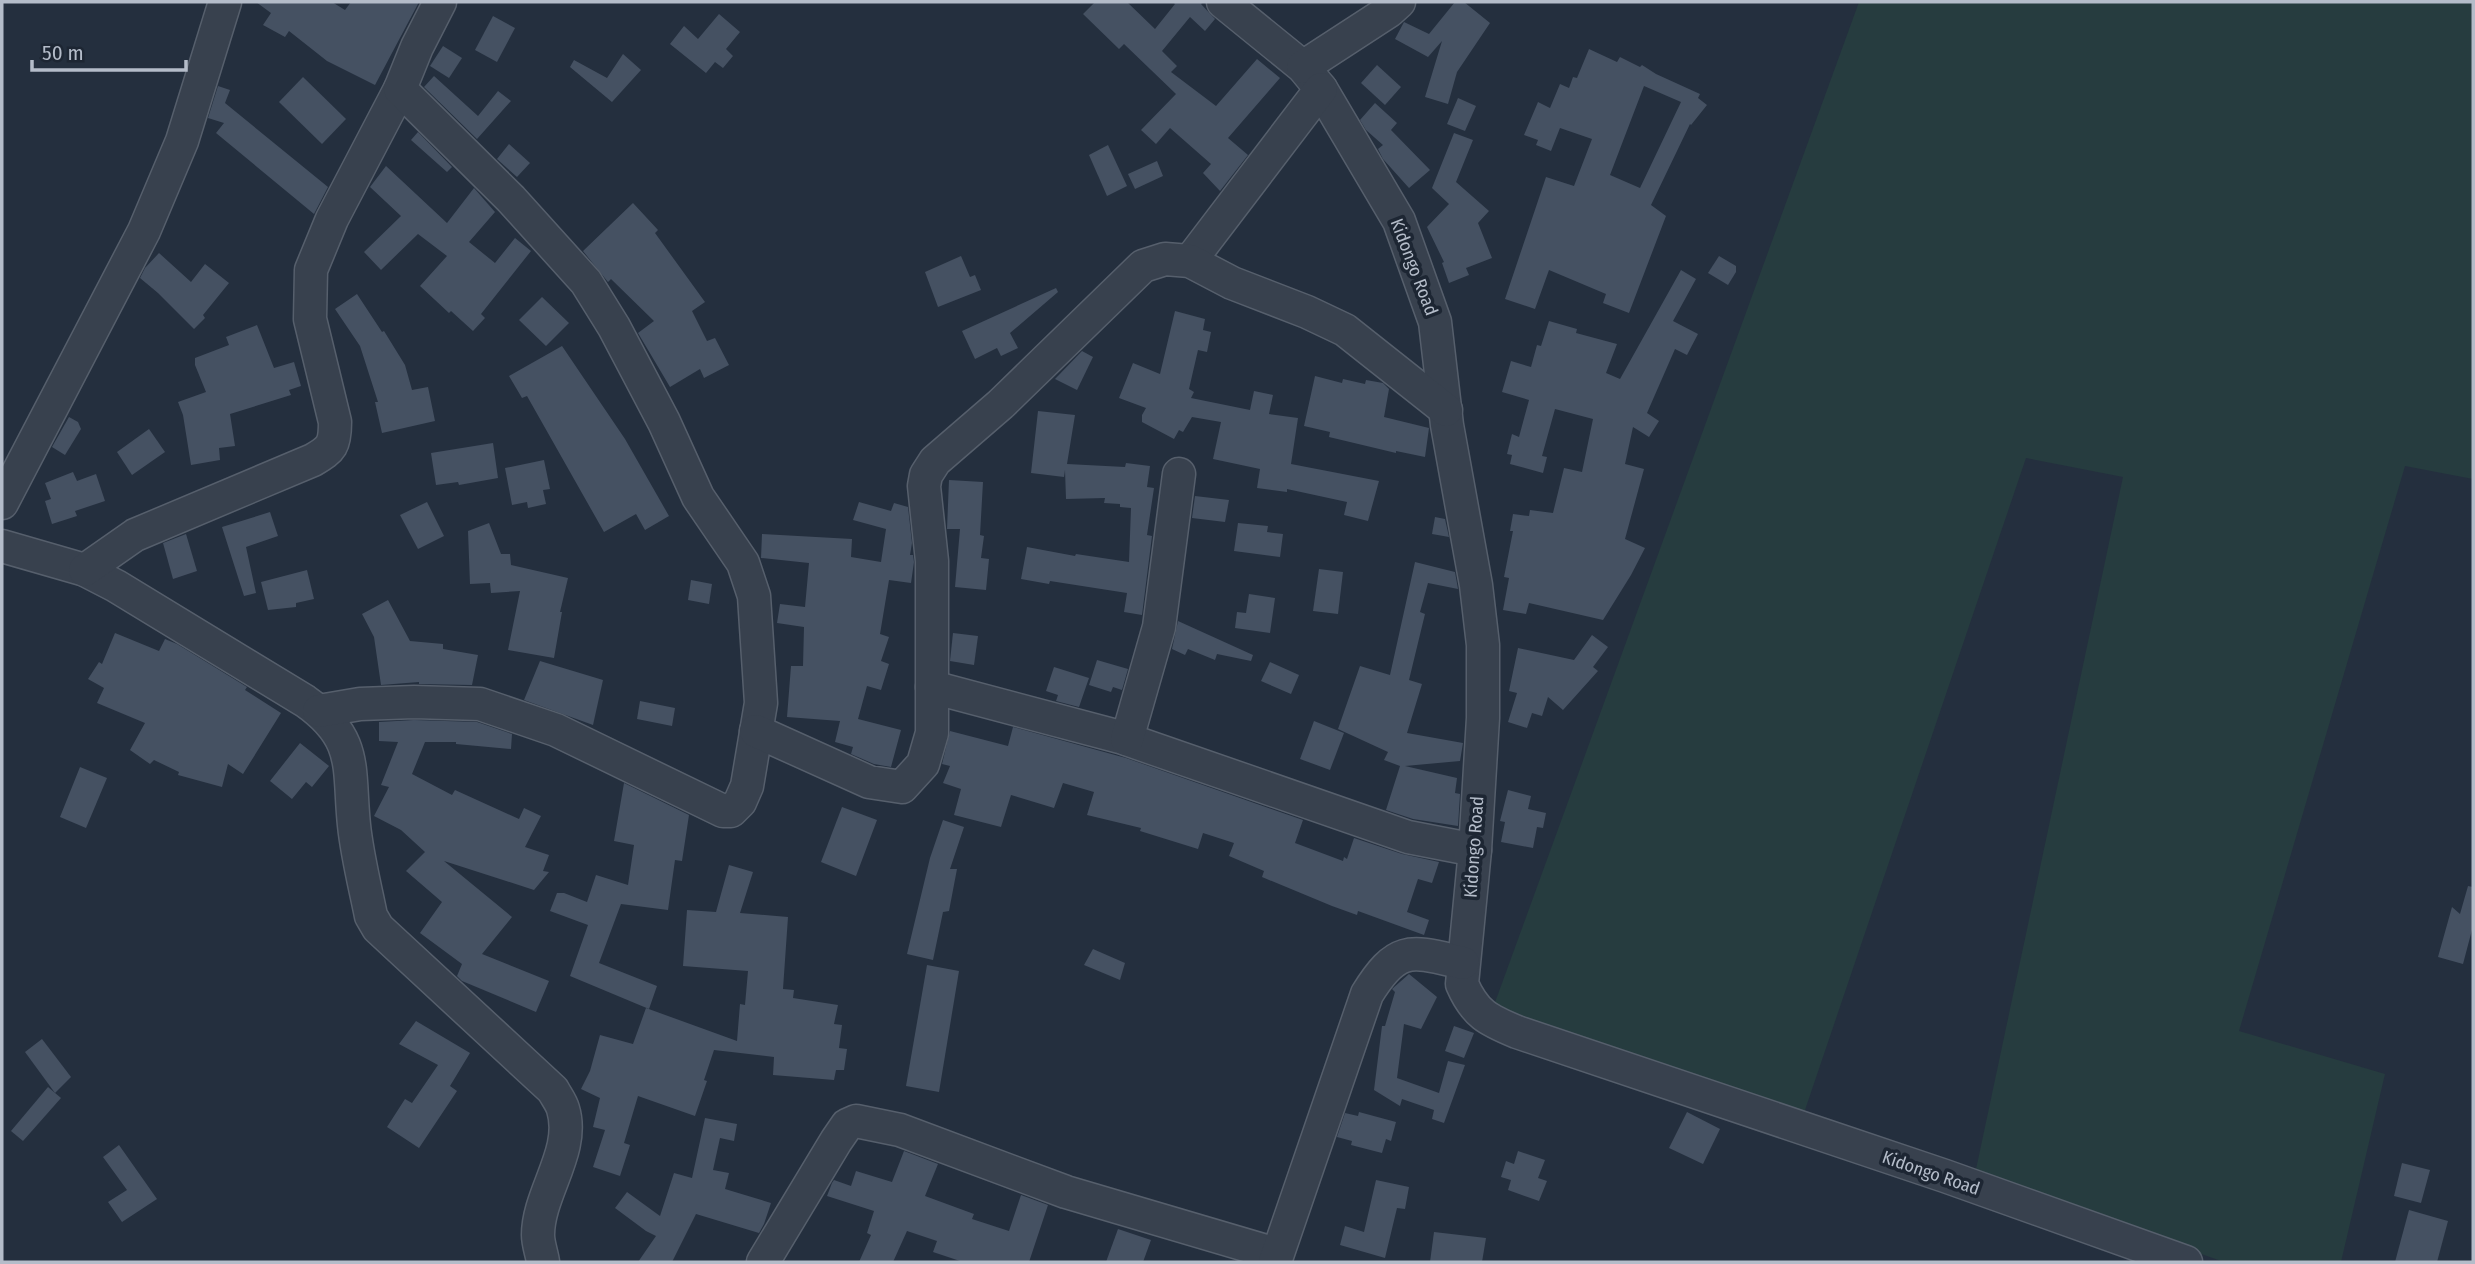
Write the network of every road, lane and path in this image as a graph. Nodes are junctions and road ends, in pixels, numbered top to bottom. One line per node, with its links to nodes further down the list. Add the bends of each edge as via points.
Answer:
1 (225, 2): 10 (street, via 182,141 144,231)
2 (440, 2): 6 (street)
3 (1223, 2): 5 (street, Kidongo Road)
4 (1399, 2): 5 (street)
5 (1312, 78): 7 (street); 8 (street, Kidongo Road, via 1399,221 1435,322)
6 (400, 89): 12 (street, via 310,270 310,319 335,422 330,450 135,535); 15 (street, via 561,254 586,282 614,327 698,497 743,563 751,585 761,703)
7 (1190, 261): 8 (street, via 1345,330); 13 (street, via 1165,259 1143,266 1001,404 935,461 926,475 932,561)
8 (1446, 410): 17 (street, Kidongo Road, via 1483,645)
9 (1179, 474): 16 (street, via 1159,627)
10 (2, 503)
11 (2, 546): 12 (street)
12 (85, 570): 14 (street)
13 (932, 687): 15 (street, via 932,733 923,764 902,787 869,782); 16 (street)
14 (319, 711): 15 (street, via 360,704 480,704 556,730 723,811 731,811 740,802 747,786); 21 (street, via 345,744 351,762 354,827 371,916 378,928 553,1090 563,1107 562,1148 538,1235)
15 (756, 731)
16 (1127, 739): 17 (street, via 1408,837)
17 (1475, 850): 18 (street, Kidongo Road)
18 (1463, 963): 19 (street, Kidongo Road, via 1462,984 1469,1000 1489,1021 1945,1176); 20 (street, via 1419,953 1388,964 1378,976 1367,994)
19 (2122, 1252): 23 (street, Kidongo Road)
20 (1276, 1258): 22 (street, via 1066,1192 900,1130 856,1121 847,1125 836,1141)
21 (543, 1262)
22 (763, 1262)
23 (2186, 1262)

